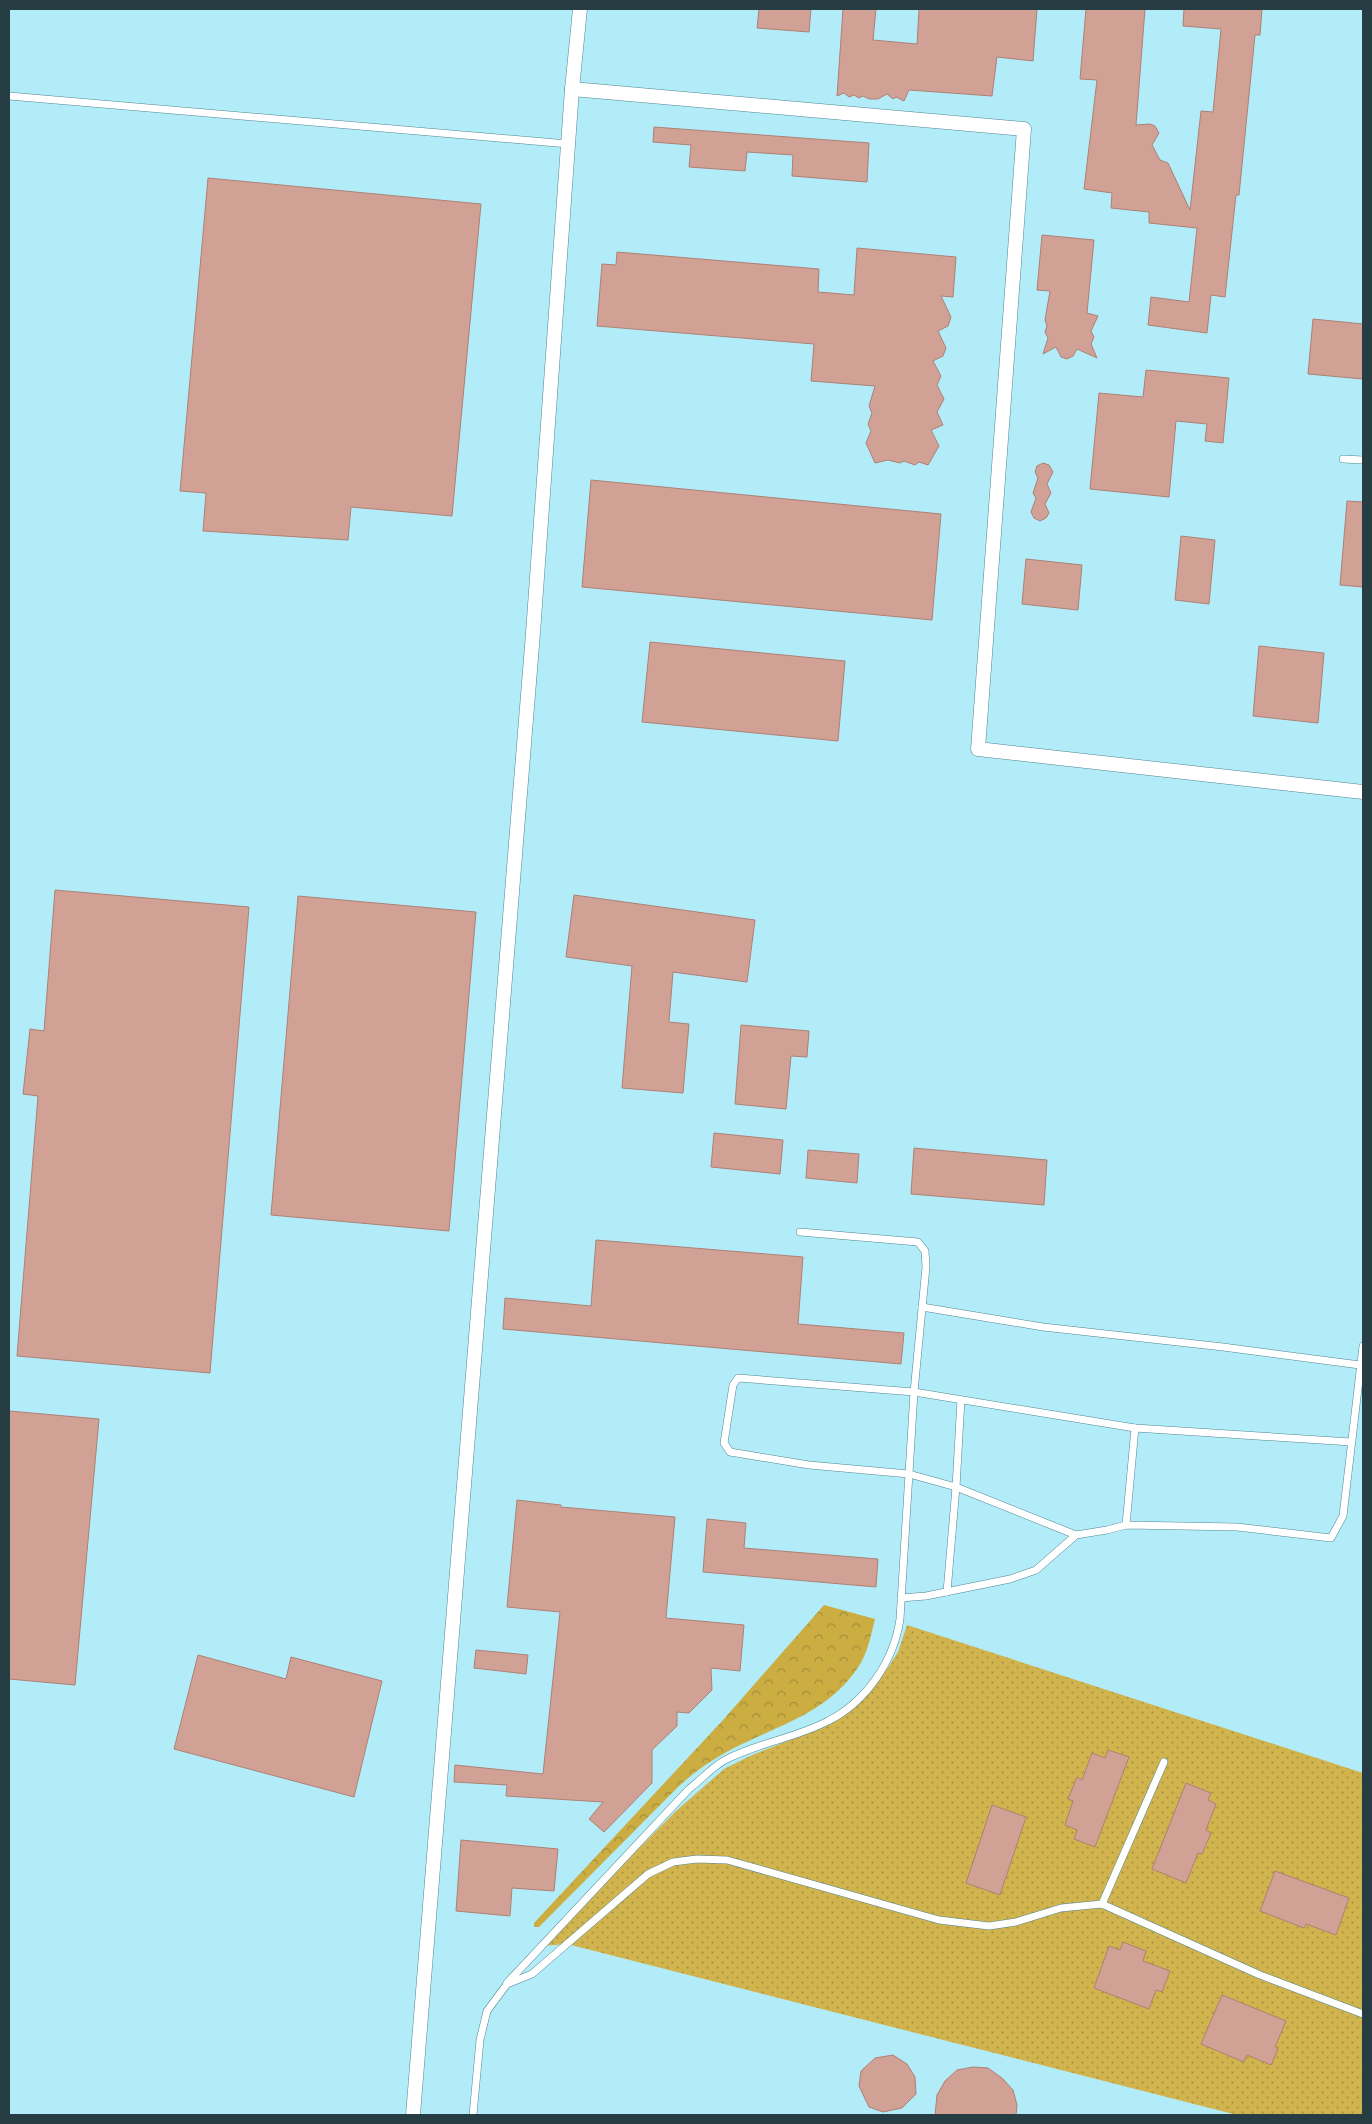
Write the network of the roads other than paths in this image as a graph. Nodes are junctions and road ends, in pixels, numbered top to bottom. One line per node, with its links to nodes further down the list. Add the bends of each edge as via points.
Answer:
1 (580, 9): 2 (street)
2 (572, 89): 4 (street); 7 (street, via 1024,129 978,749)
3 (9, 96): 4 (lane)
4 (568, 144): 26 (street, via 533,633)
5 (1343, 458): 6 (lane)
6 (1363, 460)
7 (1363, 792)
8 (800, 1232): 9 (lane, via 918,1242 925,1251 926,1267)
9 (922, 1307): 11 (lane, via 1043,1327); 12 (lane)
10 (1363, 1346): 11 (lane)
11 (1360, 1365): 15 (lane)
12 (914, 1392): 13 (lane); 16 (lane); 16 (lane, via 738,1378 733,1385 724,1442 730,1452 809,1465)
13 (961, 1400): 14 (lane); 17 (lane)
14 (1135, 1428): 15 (lane); 18 (lane)
15 (1351, 1442): 18 (lane, via 1343,1516 1331,1538 1237,1527)
16 (909, 1474): 17 (lane); 21 (lane)
17 (956, 1487): 19 (lane); 20 (lane)
18 (1126, 1525): 19 (lane)
19 (1076, 1535): 20 (lane, via 1036,1570)
20 (947, 1592): 21 (lane)
21 (902, 1598): 24 (lane, via 894,1649 880,1674 843,1713 724,1761 696,1783)
22 (1164, 1762): 23 (lane)
23 (1102, 1904): 24 (lane, via 1061,1908 1016,1922 989,1926 939,1920 727,1860 673,1862 648,1874 532,1974); 25 (lane, via 1260,1975)
24 (507, 1984): 27 (lane, via 487,2011 480,2040)
25 (1363, 2014)
26 (413, 2115)
27 (473, 2115)

